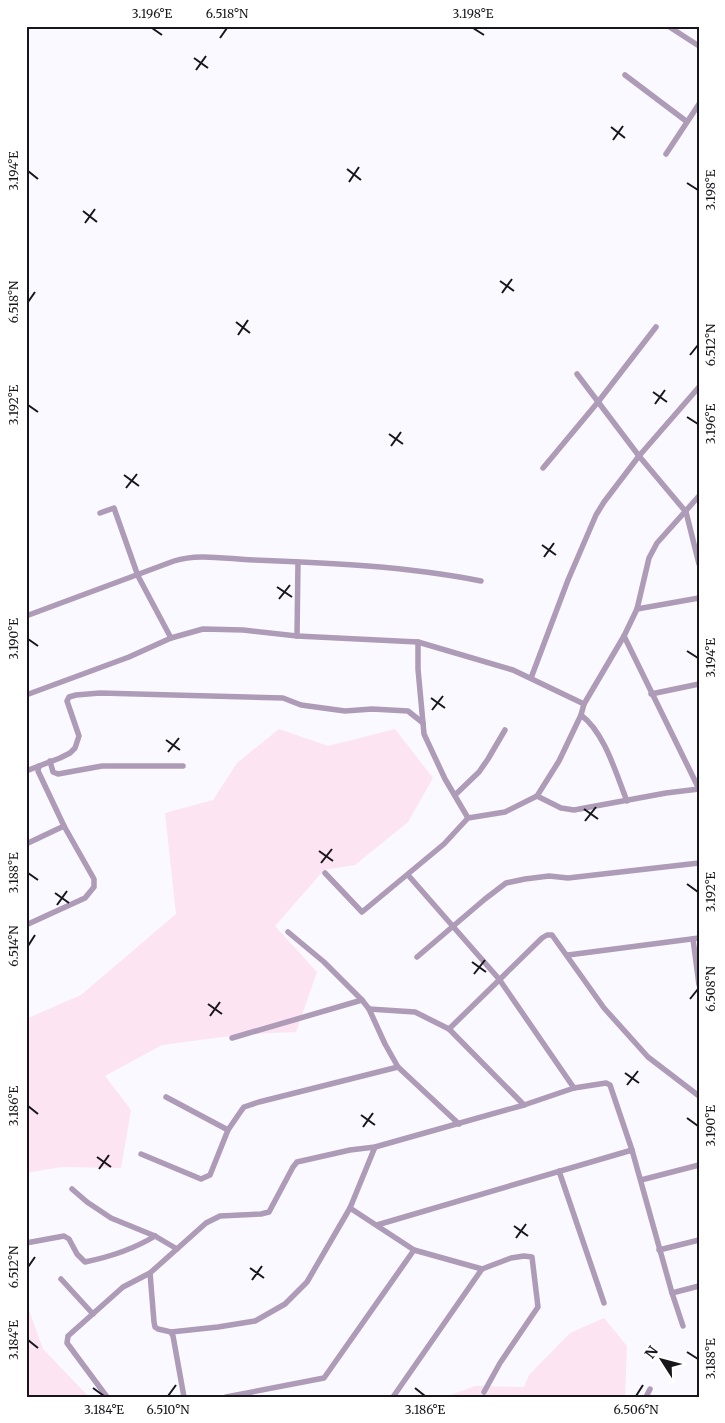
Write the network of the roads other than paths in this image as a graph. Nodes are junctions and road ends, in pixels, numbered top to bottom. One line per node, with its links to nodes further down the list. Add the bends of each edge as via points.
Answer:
1 (668, 26): 2 (street)
2 (699, 46)
3 (626, 75): 5 (street)
4 (699, 104): 5 (street)
5 (686, 121): 6 (street)
6 (666, 154)
7 (656, 327): 10 (street)
8 (577, 374): 10 (street)
9 (699, 387): 11 (street)
10 (598, 402): 11 (street); 12 (street)
11 (639, 456): 14 (street); 27 (street, via 596,516)
12 (543, 468)
13 (699, 496): 14 (street)
14 (686, 512): 17 (street); 21 (street, via 657,543 649,558)
15 (100, 513): 18 (street, via 114,508)
16 (298, 562): 18 (street, via 194,557 174,561); 19 (street, via 440,573); 23 (street)
17 (699, 564)
18 (138, 576): 22 (street); 25 (street)
19 (481, 581)
20 (699, 598): 21 (street)
21 (637, 609): 24 (street)
22 (26, 616)
23 (297, 636): 25 (street, via 203,629); 26 (street)
24 (624, 636): 29 (street); 31 (street)
25 (171, 638): 30 (street)
26 (418, 642): 27 (street); 33 (street)
27 (531, 678): 31 (street)
28 (699, 684): 29 (street)
29 (651, 694): 39 (street)
30 (26, 695)
31 (584, 704): 32 (street)
32 (581, 715): 41 (street, via 559,761); 42 (street, via 600,737)
33 (423, 724): 35 (street, via 408,711 345,711 301,705 283,698 86,693 69,697 67,701 79,736 78,742 70,753); 40 (street, via 433,756)
34 (505, 730): 40 (street, via 479,772)
35 (50, 761): 36 (street); 37 (street, via 58,774 102,766)
36 (39, 766): 38 (street); 44 (street, via 38,771)
37 (183, 766)
38 (26, 772)
39 (699, 789): 42 (street)
40 (455, 795): 43 (street)
41 (537, 796): 42 (street, via 574,810); 43 (street, via 505,812)
42 (628, 801)
43 (468, 818): 48 (street)
44 (64, 826): 45 (street); 49 (street, via 94,878 94,887 85,898)
45 (26, 844)
46 (699, 863): 50 (street, via 568,878 549,876 506,884)
47 (325, 873): 48 (street, via 362,912)
48 (408, 875): 50 (street)
49 (26, 925)
50 (454, 927): 54 (street); 55 (street)
51 (288, 932): 57 (street)
52 (696, 938): 53 (street); 56 (street)
53 (568, 955): 55 (street, via 552,935 547,935); 63 (street, via 604,1008 648,1057)
54 (418, 958)
55 (499, 979): 59 (street); 62 (street)
56 (699, 986)
57 (362, 1000): 58 (street); 60 (street)
58 (369, 1009): 59 (street, via 415,1012); 61 (street)
59 (449, 1029): 65 (street)
60 (232, 1038)
61 (398, 1067): 66 (street); 67 (street, via 244,1107)
62 (574, 1088): 65 (street); 69 (street, via 610,1085)
63 (699, 1096)
64 (166, 1097): 67 (street)
65 (524, 1105): 66 (street)
66 (458, 1124): 68 (street)
67 (228, 1130): 70 (street, via 210,1175 201,1178)
68 (375, 1147): 75 (street); 80 (street, via 297,1162 269,1212 220,1216 206,1223)
69 (632, 1150): 72 (street); 73 (street)
70 (142, 1154)
71 (699, 1165): 73 (street)
72 (559, 1171): 76 (street); 88 (street)
73 (641, 1180): 82 (street)
74 (72, 1189): 77 (street, via 111,1218)
75 (350, 1208): 76 (street); 91 (street, via 307,1282 285,1304 255,1322)
76 (377, 1225): 81 (street)
77 (155, 1236): 79 (street, via 111,1256 85,1262 64,1236); 80 (street)
78 (699, 1240): 82 (street)
79 (26, 1243)
80 (177, 1249): 84 (street)
81 (414, 1250): 83 (street); 96 (street, via 324,1378)
82 (659, 1250): 87 (street)
83 (482, 1269): 93 (street, via 511,1258 532,1257 538,1307); 97 (street)
84 (150, 1273): 89 (street, via 123,1287); 91 (street, via 155,1327)
85 (61, 1279): 89 (street)
86 (699, 1286): 87 (street)
87 (672, 1293): 90 (street)
88 (604, 1303)
89 (93, 1314): 94 (street, via 68,1336 67,1343)
90 (683, 1326)
91 (171, 1332): 95 (street)
92 (650, 1389): 98 (street)
93 (484, 1392)
94 (107, 1397)
95 (184, 1397)
96 (226, 1397)
97 (393, 1397)
98 (646, 1397)

